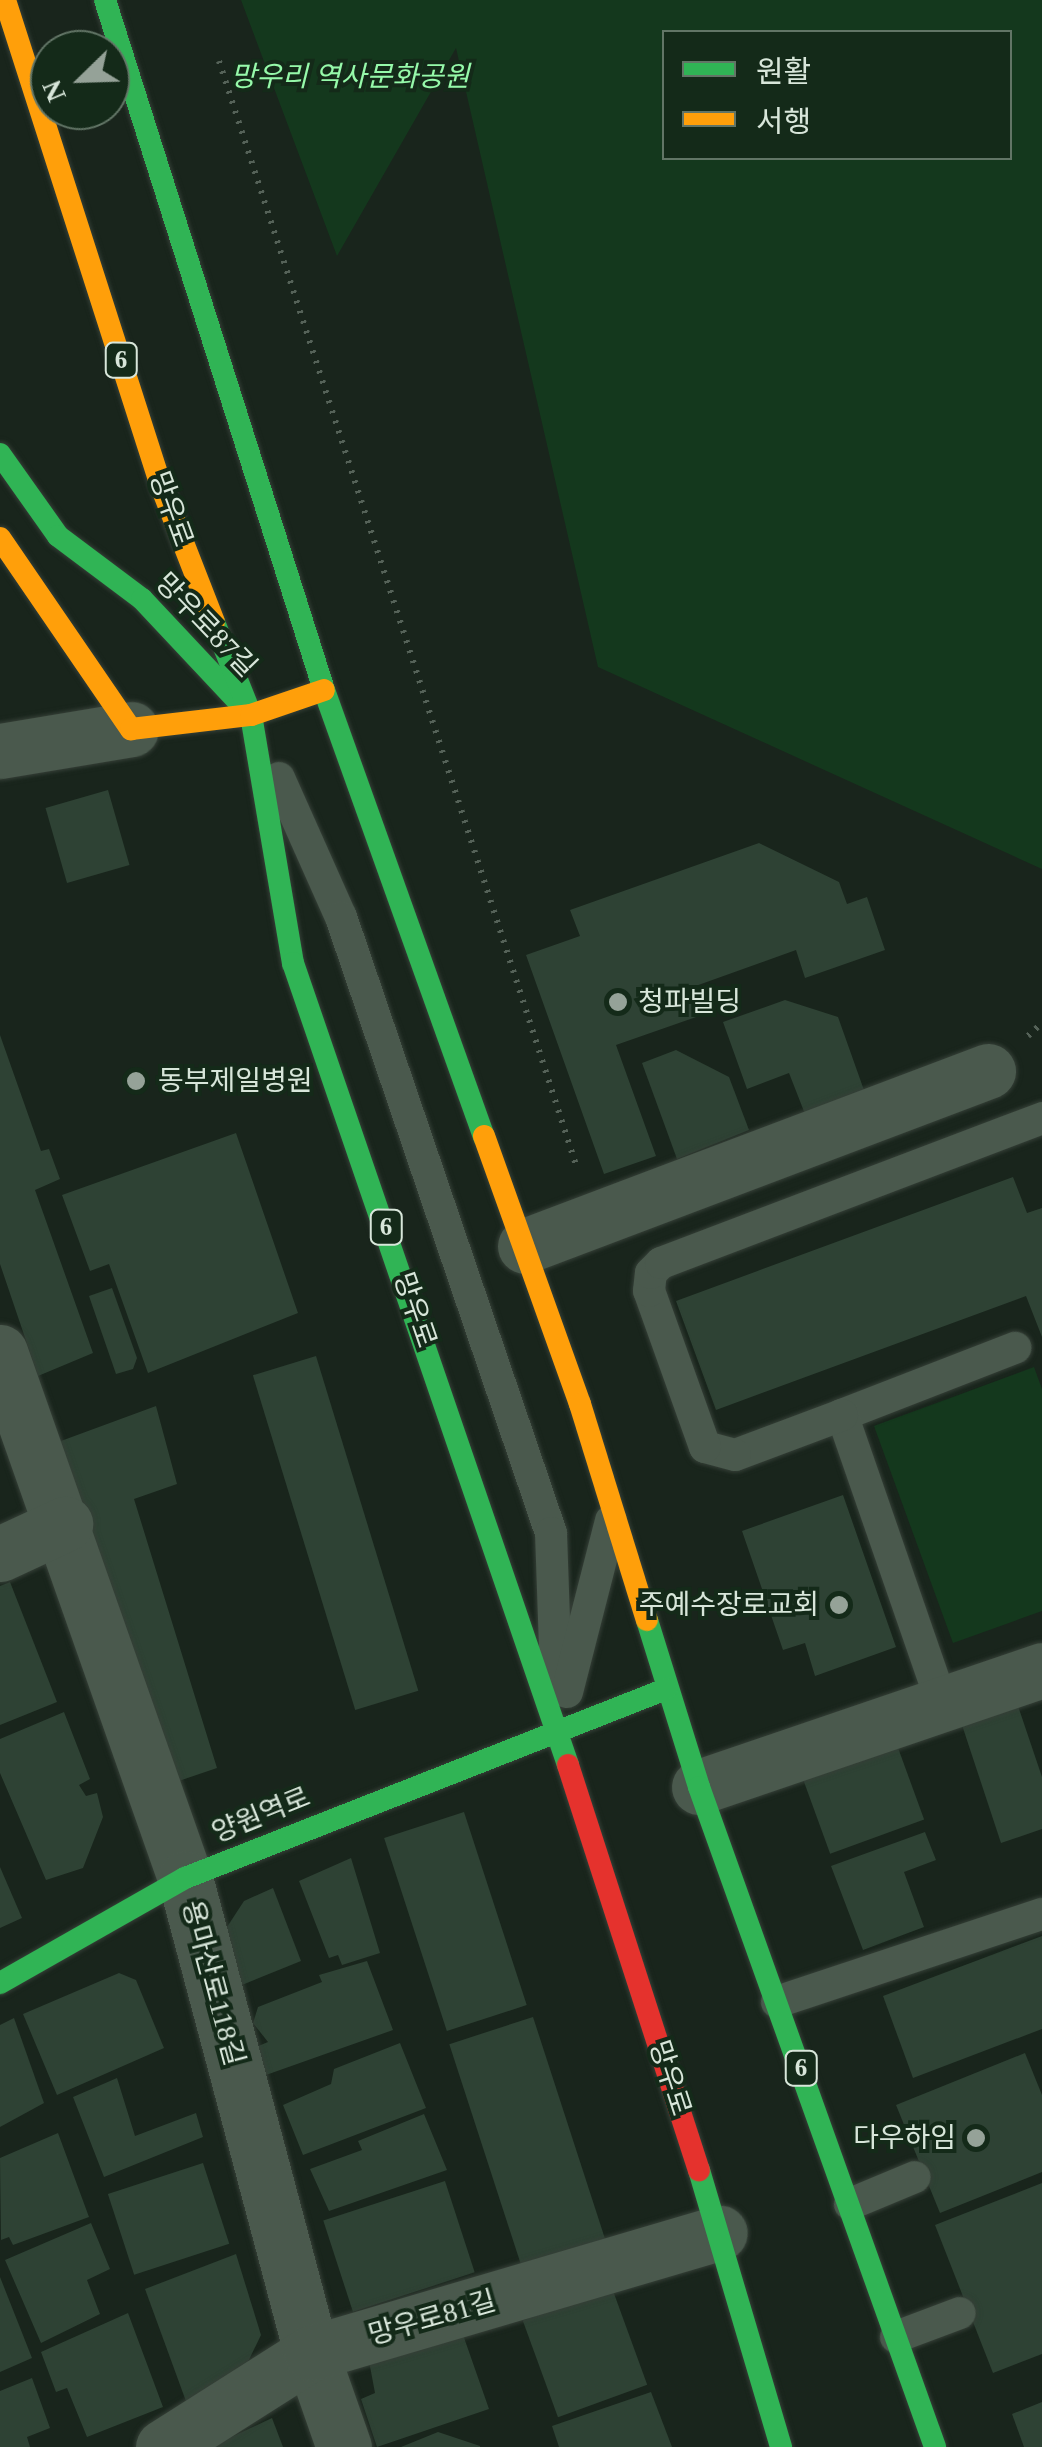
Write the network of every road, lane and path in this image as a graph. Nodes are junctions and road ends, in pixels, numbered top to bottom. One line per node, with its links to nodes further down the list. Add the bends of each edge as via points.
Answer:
1 (6, 0): 7 (main road, 망우로 / 6, via 161,486)
2 (112, 3): 6 (main road, 6)
3 (219, 61): 12 (path)
4 (0, 454): 7 (main road, 망우로87길, via 58,536 142,600)
5 (0, 538): 8 (main road)
6 (324, 690): 7 (main road); 13 (main road, 6)
7 (251, 715): 8 (main road, 망우로87길); 23 (main road, 망우로 / 6, via 294,963); 23 (lane, via 340,916 551,1534)
8 (131, 729): 9 (street)
9 (0, 751)
10 (988, 1071): 13 (street)
11 (1042, 1118): 16 (lane, via 661,1264 651,1274 649,1291 705,1447 735,1455)
12 (579, 1174)
13 (524, 1246): 17 (main road, 6)
14 (1015, 1348): 16 (lane)
15 (0, 1352): 18 (street, 용마산로118길)
16 (842, 1415): 22 (lane)
17 (614, 1514): 21 (main road, 6); 23 (lane)
18 (65, 1524): 19 (street); 25 (street, 용마산로118길)
19 (0, 1554)
20 (1042, 1670): 22 (street)
21 (666, 1689): 23 (main road, 양원역로); 24 (main road, 6)
22 (943, 1706): 24 (street)
23 (558, 1730): 25 (main road, 양원역로); 31 (main road, 망우로 / 6)
24 (699, 1787): 28 (main road, 6)
25 (185, 1878): 27 (main road, 양원역로); 34 (street, 용마산로118길)
26 (1042, 1914): 28 (lane)
27 (0, 1983)
28 (777, 2002): 30 (main road, 6)
29 (915, 2176): 30 (lane)
30 (850, 2204): 33 (main road, 6)
31 (720, 2233): 34 (street, 망우로81길); 37 (main road, 망우로 / 6)
32 (960, 2313): 33 (lane)
33 (896, 2337): 38 (main road, 6)
34 (311, 2353): 35 (street, 망우로81길); 36 (street, 용마산로118길)
35 (163, 2447)
36 (344, 2447)
37 (781, 2447)
38 (935, 2447)

